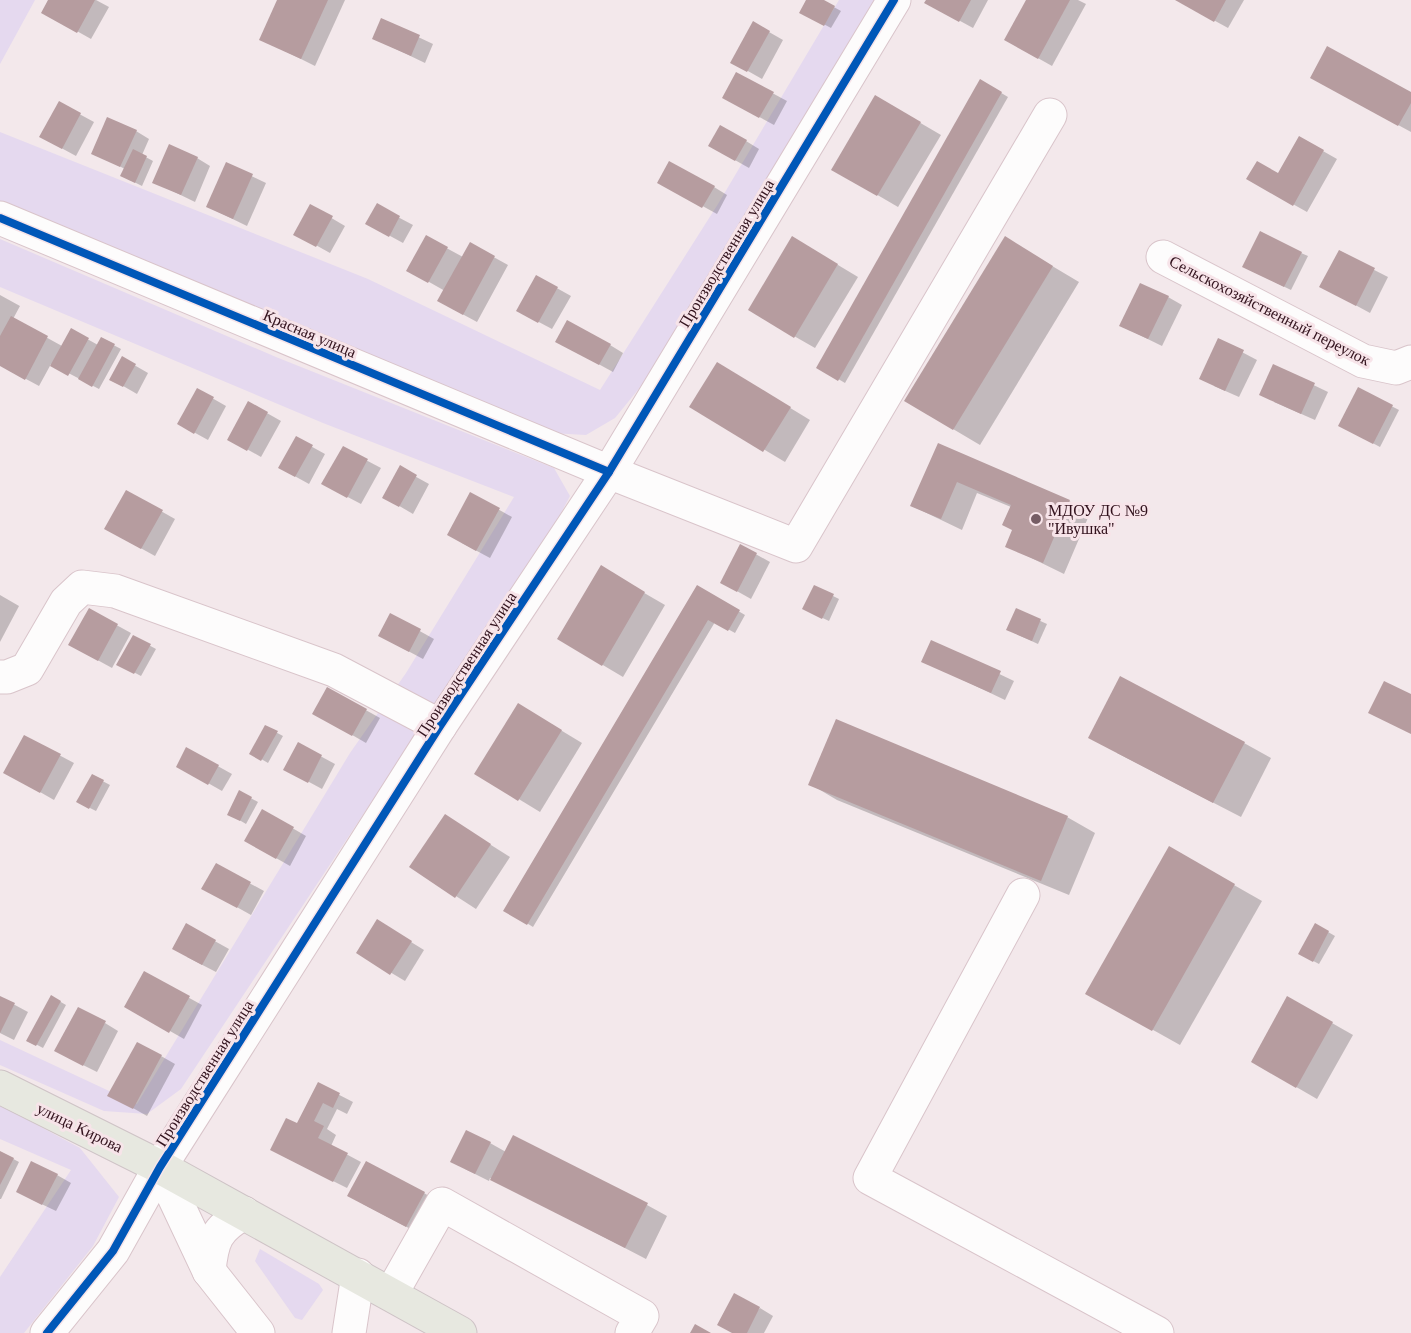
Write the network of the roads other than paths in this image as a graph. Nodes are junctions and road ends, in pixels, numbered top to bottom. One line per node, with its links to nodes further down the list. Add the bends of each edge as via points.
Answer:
1 (894, 0): 6 (street, Производственная улица)
2 (1050, 115): 6 (street, Красная улица, via 796,546)
3 (0, 218): 6 (street, Красная улица)
4 (1162, 257): 5 (street, Сельскохозяйственный переулок, via 1363,361 1396,368)
5 (1411, 362)
6 (609, 472): 8 (street, Производственная улица)
7 (0, 677): 8 (street, Производственная улица, via 27,669 66,602 82,587 116,591 334,670)
8 (440, 726): 11 (street, Производственная улица)
9 (1023, 895): 21 (street, via 870,1178)
10 (0, 1087): 11 (main road, улица Кирова)
11 (160, 1167): 12 (main road, улица Кирова); 13 (street); 17 (street, Производственная улица, via 113,1251)
12 (244, 1214): 13 (street, via 226,1223 212,1243); 14 (main road, улица Кирова)
13 (209, 1271): 18 (street)
14 (358, 1275): 15 (main road, улица Кирова); 19 (street)
15 (391, 1294): 16 (main road, улица Кирова); 20 (street, via 442,1204 642,1316)
16 (454, 1332)
17 (47, 1333)
18 (258, 1333)
19 (349, 1333)
20 (632, 1333)
21 (1157, 1333)

